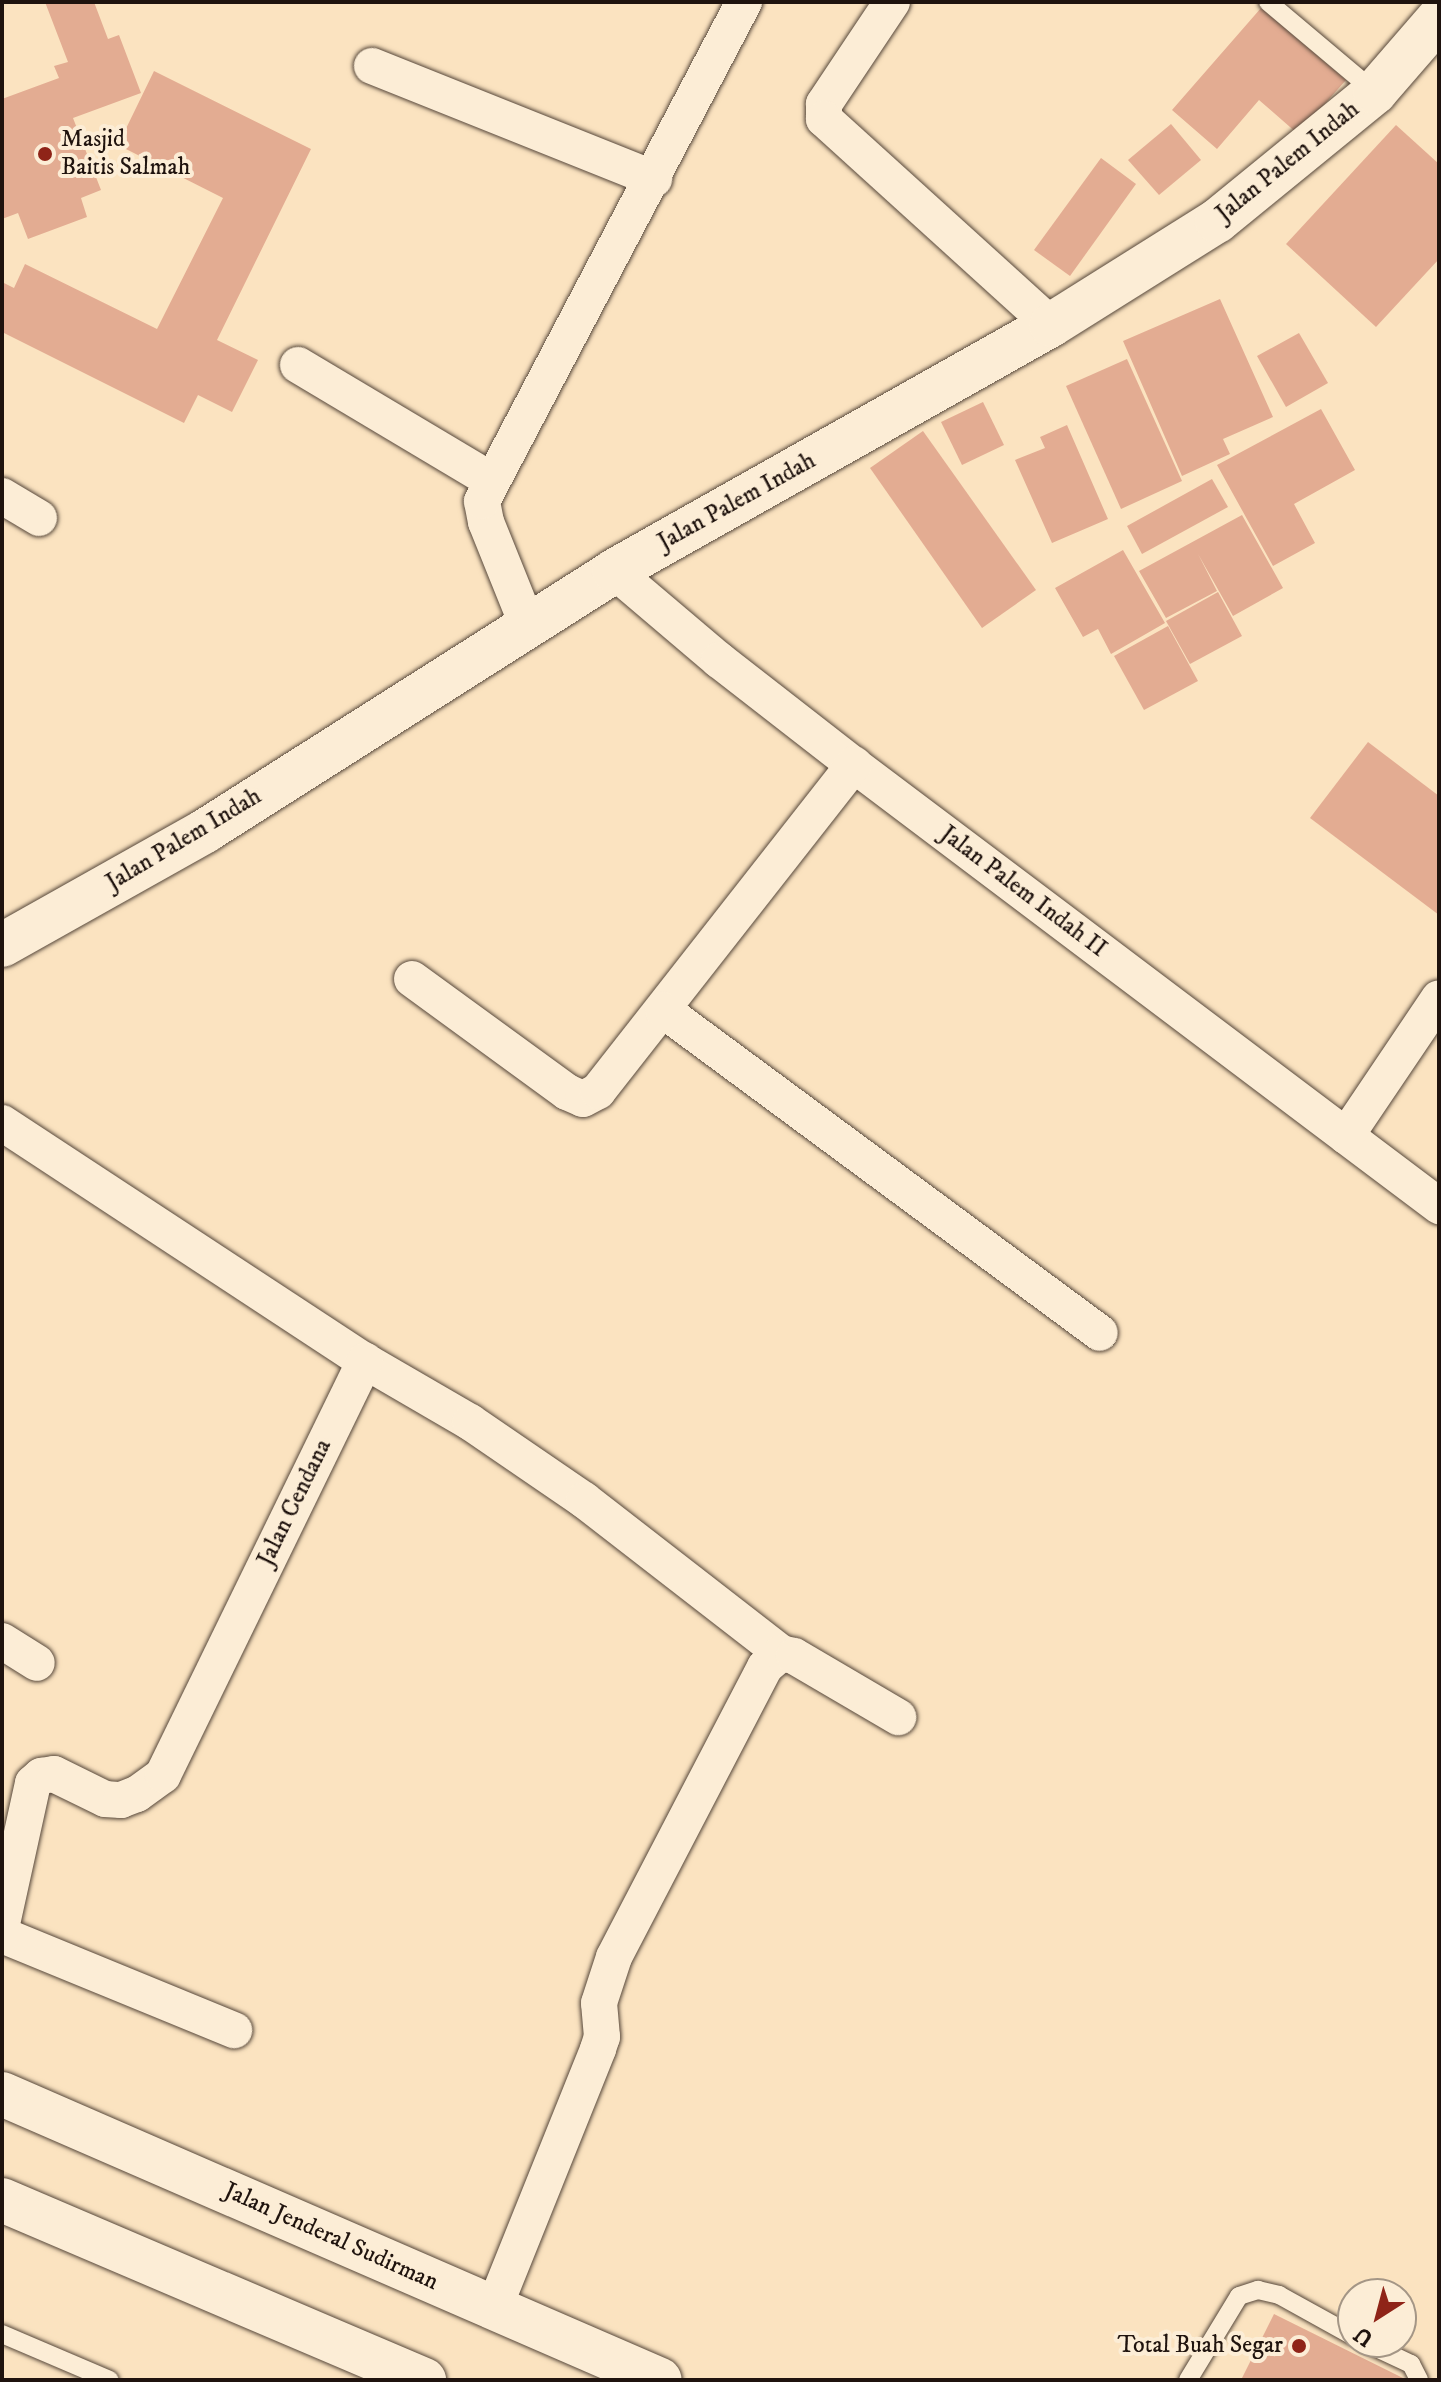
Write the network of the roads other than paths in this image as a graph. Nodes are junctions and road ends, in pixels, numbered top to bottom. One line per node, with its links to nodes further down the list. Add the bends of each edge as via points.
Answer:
1 (744, 2): 7 (street)
2 (892, 2): 8 (street, via 824,104 824,119)
3 (1268, 2): 6 (lane)
4 (1439, 18): 6 (street, Jalan Palem Indah)
5 (372, 66): 7 (street)
6 (1375, 92): 8 (street, Jalan Palem Indah, via 1217,221)
7 (654, 179): 10 (street)
8 (1051, 325): 13 (street, Jalan Palem Indah)
9 (298, 365): 10 (street)
10 (491, 480): 14 (street, via 482,501 486,522)
11 (2, 496): 12 (street)
12 (39, 518)
13 (614, 571): 14 (street, Jalan Palem Indah); 15 (street, Jalan Palem Indah II)
14 (527, 624): 16 (street, Jalan Palem Indah, via 205,831)
15 (854, 765): 19 (street); 21 (street, Jalan Palem Indah II)
16 (2, 945)
17 (412, 979): 19 (street, via 583,1099 598,1091)
18 (1439, 998): 21 (street)
19 (663, 1010): 23 (street)
20 (2, 1123): 24 (street)
21 (1346, 1136): 22 (street, Jalan Palem Indah II)
22 (1439, 1206)
23 (1100, 1333)
24 (365, 1361): 26 (street, via 470,1422 584,1500); 29 (street, Jalan Cendana, via 163,1775 121,1800 105,1799 54,1774 33,1783)
25 (2, 1641): 27 (street)
26 (781, 1653): 28 (street); 34 (street, via 765,1667 614,1957 599,2003 602,2037)
27 (37, 1663)
28 (898, 1717)
29 (2, 1924)
30 (2, 1935): 31 (street)
31 (234, 2030)
32 (2, 2094): 34 (street, Jalan Jenderal Sudirman)
33 (2, 2200): 39 (street)
34 (494, 2308): 40 (street, Jalan Jenderal Sudirman)
35 (1337, 2327): 41 (lane, via 1279,2295 1258,2290 1239,2296)
36 (2, 2334): 38 (lane)
37 (1398, 2358): 42 (lane, via 1411,2364)
38 (110, 2380)
39 (424, 2380)
40 (660, 2380)
41 (1188, 2380)
42 (1419, 2380)

